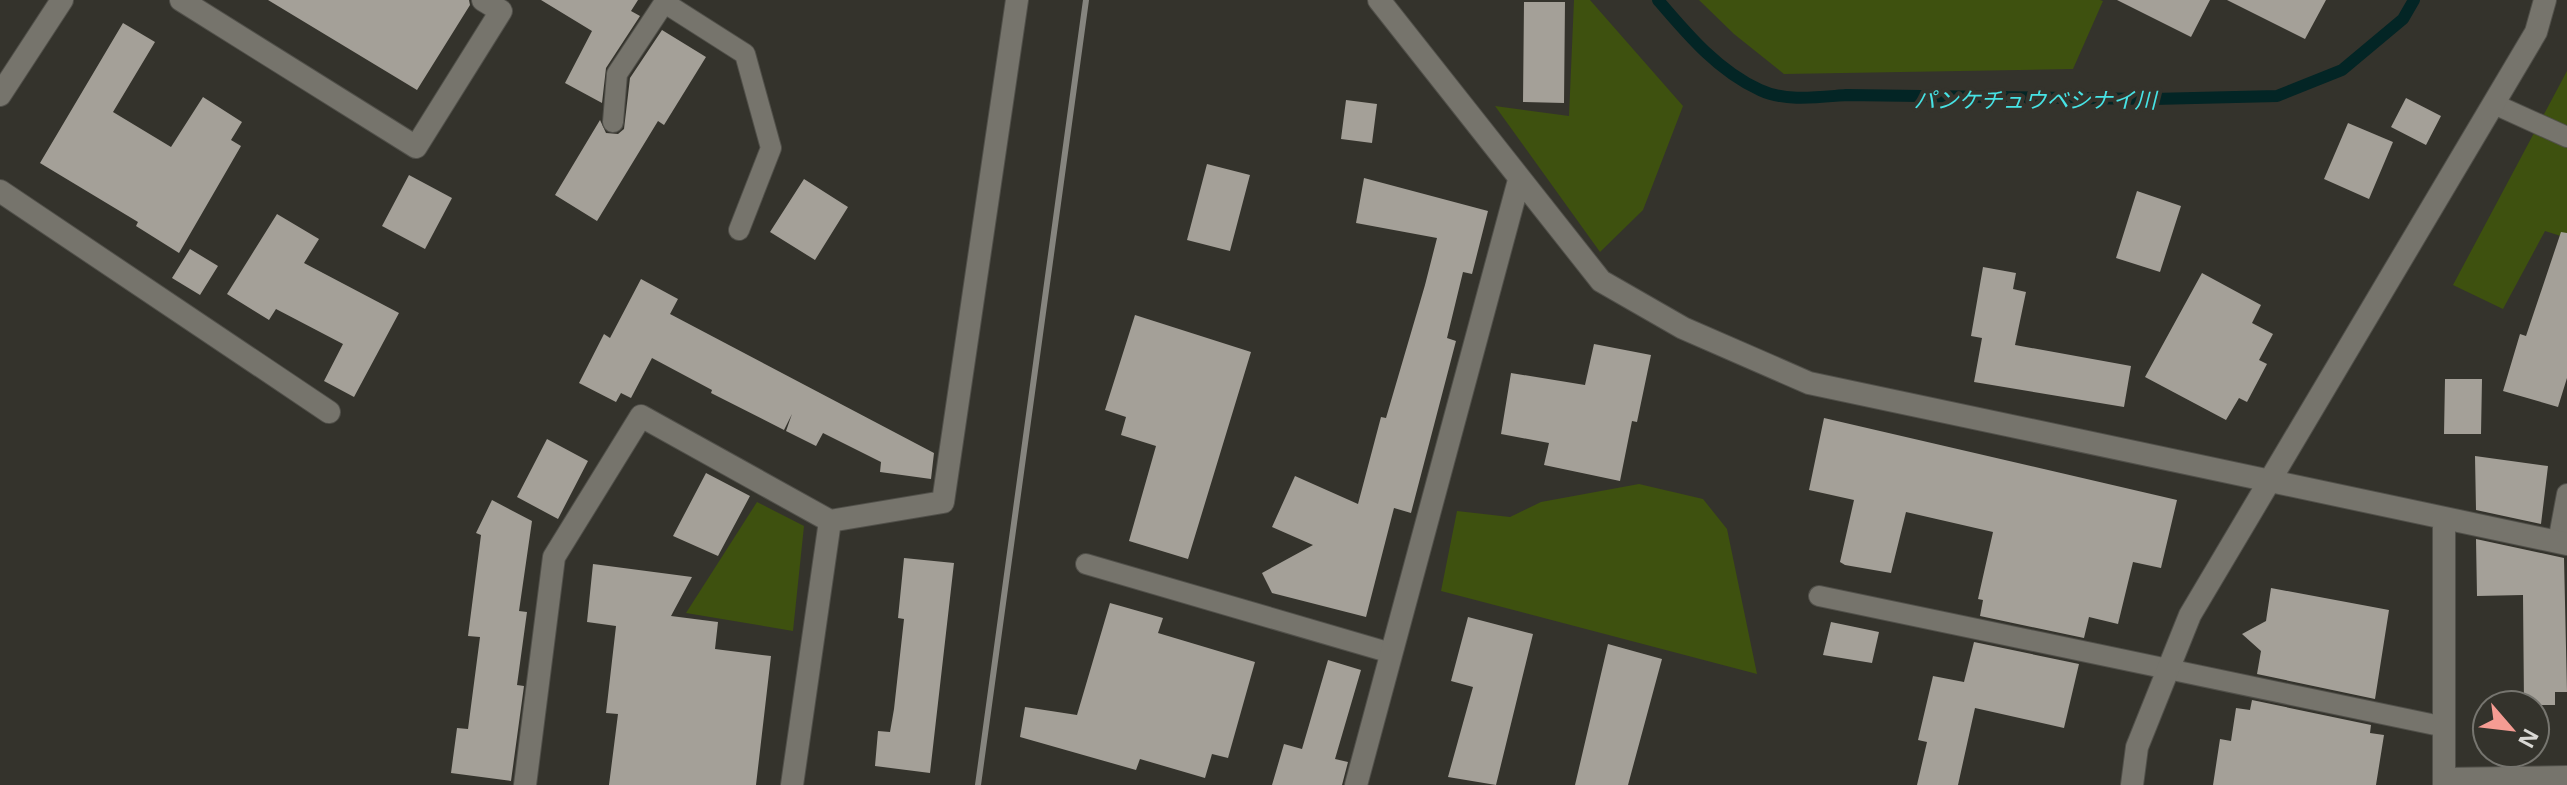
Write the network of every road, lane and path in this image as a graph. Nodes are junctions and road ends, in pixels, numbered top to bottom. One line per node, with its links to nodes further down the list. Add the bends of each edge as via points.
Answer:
1 (181, 0): 2 (street, via 416,147 501,11)
2 (483, 0)
3 (1017, 0): 19 (street, via 943,502)
4 (1379, 0): 12 (street)
5 (2545, 0): 9 (street, via 2536,32)
6 (666, 1): 10 (lane, via 617,74); 14 (lane, via 745,54 771,148)
7 (55, 3): 8 (street)
8 (0, 95)
9 (2494, 104): 11 (lane); 16 (street)
10 (613, 122)
11 (2567, 137)
12 (1519, 180): 16 (street, via 1601,281 1683,328 1809,383); 23 (street)
13 (0, 191): 15 (street)
14 (739, 230)
15 (329, 412)
16 (2272, 482): 18 (street); 24 (street, via 2190,615)
17 (2567, 494): 20 (lane)
18 (2444, 518): 20 (street); 25 (street)
19 (830, 521): 28 (street, via 641,416 554,557); 29 (street)
20 (2562, 543)
21 (1086, 564): 23 (lane)
22 (1819, 596): 24 (lane)
23 (1391, 653): 30 (street)
24 (2167, 670): 25 (lane); 31 (street, via 2137,747)
25 (2445, 727): 27 (street)
26 (2567, 777): 27 (street)
27 (2444, 782)
28 (525, 785)
29 (792, 785)
30 (1356, 785)
31 (2132, 785)

